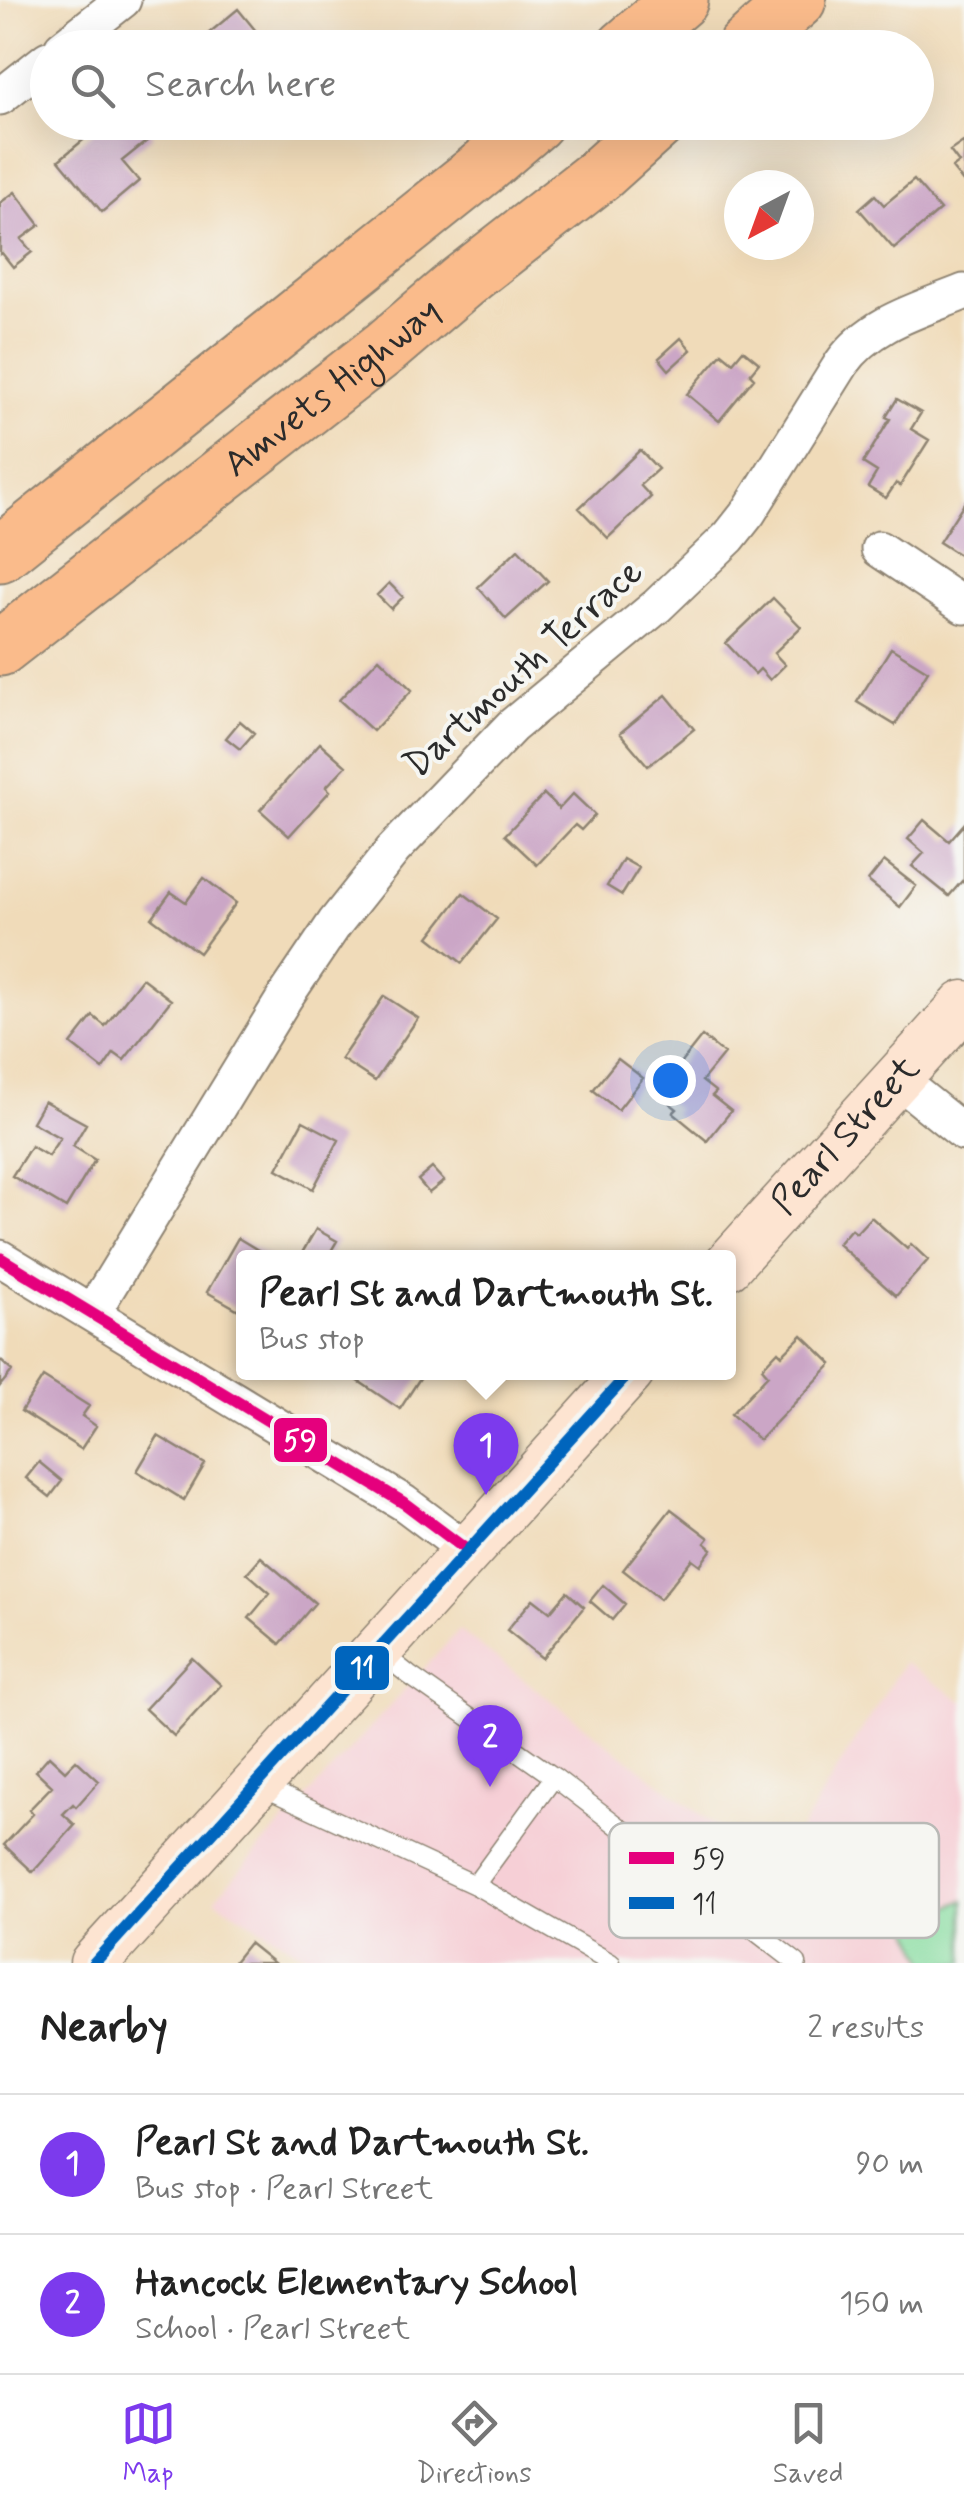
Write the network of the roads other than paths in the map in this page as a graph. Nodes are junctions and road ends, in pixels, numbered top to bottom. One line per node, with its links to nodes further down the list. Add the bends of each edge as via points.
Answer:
1 (124, 0): 4 (street)
2 (680, 0): 5 (highway)
3 (798, 0): 6 (highway)
4 (85, 30)
5 (645, 30)
6 (764, 30)
7 (30, 73): 8 (street)
8 (0, 97)
9 (515, 140): 13 (highway, Amvets Highway)
10 (638, 140): 15 (highway, Amvets Highway)
11 (964, 292): 21 (street, Dartmouth Terrace, via 890,322 857,344 730,537 512,726 393,850 286,997)
12 (879, 549): 14 (street)
13 (0, 554)
14 (964, 606)
15 (0, 648)
16 (964, 1005): 17 (street, Pearl Street)
17 (897, 1079): 18 (street); 19 (street, Pearl Street)
18 (964, 1133)
19 (736, 1256)
20 (0, 1258): 21 (street)
21 (92, 1313): 23 (street, via 404,1502)
22 (623, 1380): 23 (street)
23 (468, 1551): 24 (street)
24 (379, 1651): 25 (lane); 26 (street)
25 (554, 1777): 27 (lane); 28 (lane)
26 (256, 1784): 28 (lane); 30 (street)
27 (614, 1823)
28 (475, 1885): 31 (lane)
29 (763, 1938): 32 (lane)
30 (94, 1963)
31 (611, 1963)
32 (796, 1963)

